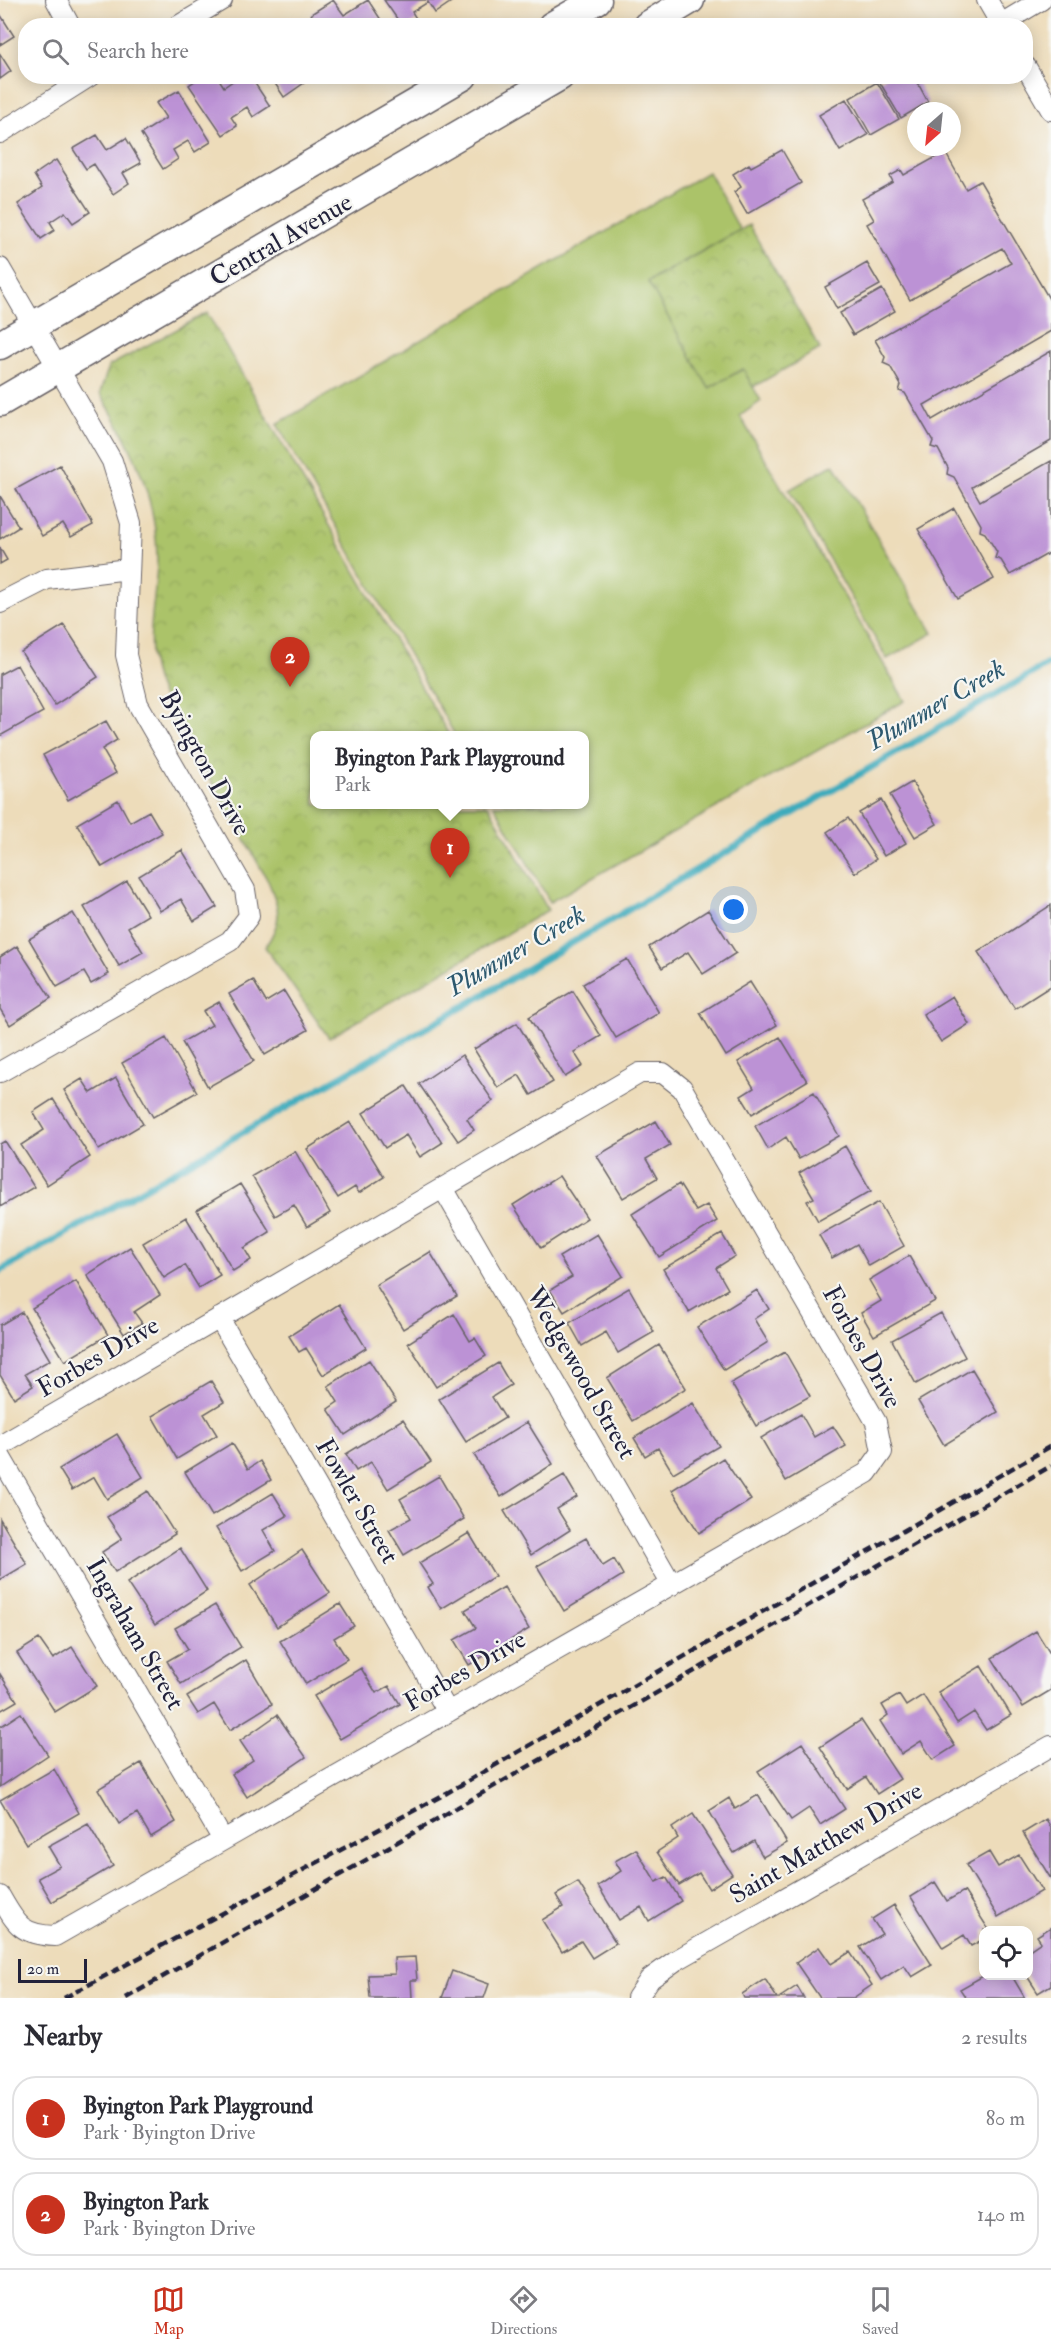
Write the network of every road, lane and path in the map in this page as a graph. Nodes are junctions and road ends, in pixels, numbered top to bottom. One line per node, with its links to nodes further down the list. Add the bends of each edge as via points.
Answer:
1 (56, 0): 7 (street)
2 (222, 0): 8 (street)
3 (597, 0): 9 (main road)
4 (690, 0): 10 (main road)
5 (987, 0): 11 (street)
6 (1041, 0): 12 (street)
7 (66, 18)
8 (192, 18)
9 (566, 18)
10 (660, 18)
11 (997, 18)
12 (1012, 18)
13 (1033, 79): 17 (street)
14 (77, 84): 18 (street)
15 (449, 84): 20 (main road, Central Avenue)
16 (546, 84): 22 (main road, Central Avenue)
17 (1051, 110)
18 (0, 133)
19 (0, 268): 20 (street, Byington Drive)
20 (33, 324): 21 (main road, Central Avenue); 22 (street, Byington Drive)
21 (0, 345)
22 (60, 370): 23 (main road, Central Avenue); 24 (street, Byington Drive, via 112,461 131,523)
23 (0, 402)
24 (128, 569): 25 (street, via 47,579); 26 (street, Byington Drive, via 126,655 138,704 245,890 249,916 230,941)
25 (0, 603)
26 (0, 1072)
27 (443, 1188): 28 (street, Forbes Drive); 31 (street, Wedgewood Street); 31 (street, Forbes Drive, via 640,1073 663,1073 682,1088 876,1422 882,1452 867,1473)
28 (219, 1318): 29 (street, Forbes Drive); 32 (street, Fowler Street)
29 (0, 1446)
30 (0, 1456): 34 (street, Ingraham Street)
31 (672, 1585): 32 (street, Forbes Drive)
32 (448, 1712): 34 (street, Forbes Drive)
33 (1051, 1746): 36 (street, Saint Matthew Drive, via 675,1961 650,1979)
34 (223, 1840): 35 (street, Forbes Drive, via 55,1936 33,1935 16,1923)
35 (0, 1896)
36 (638, 1998)

